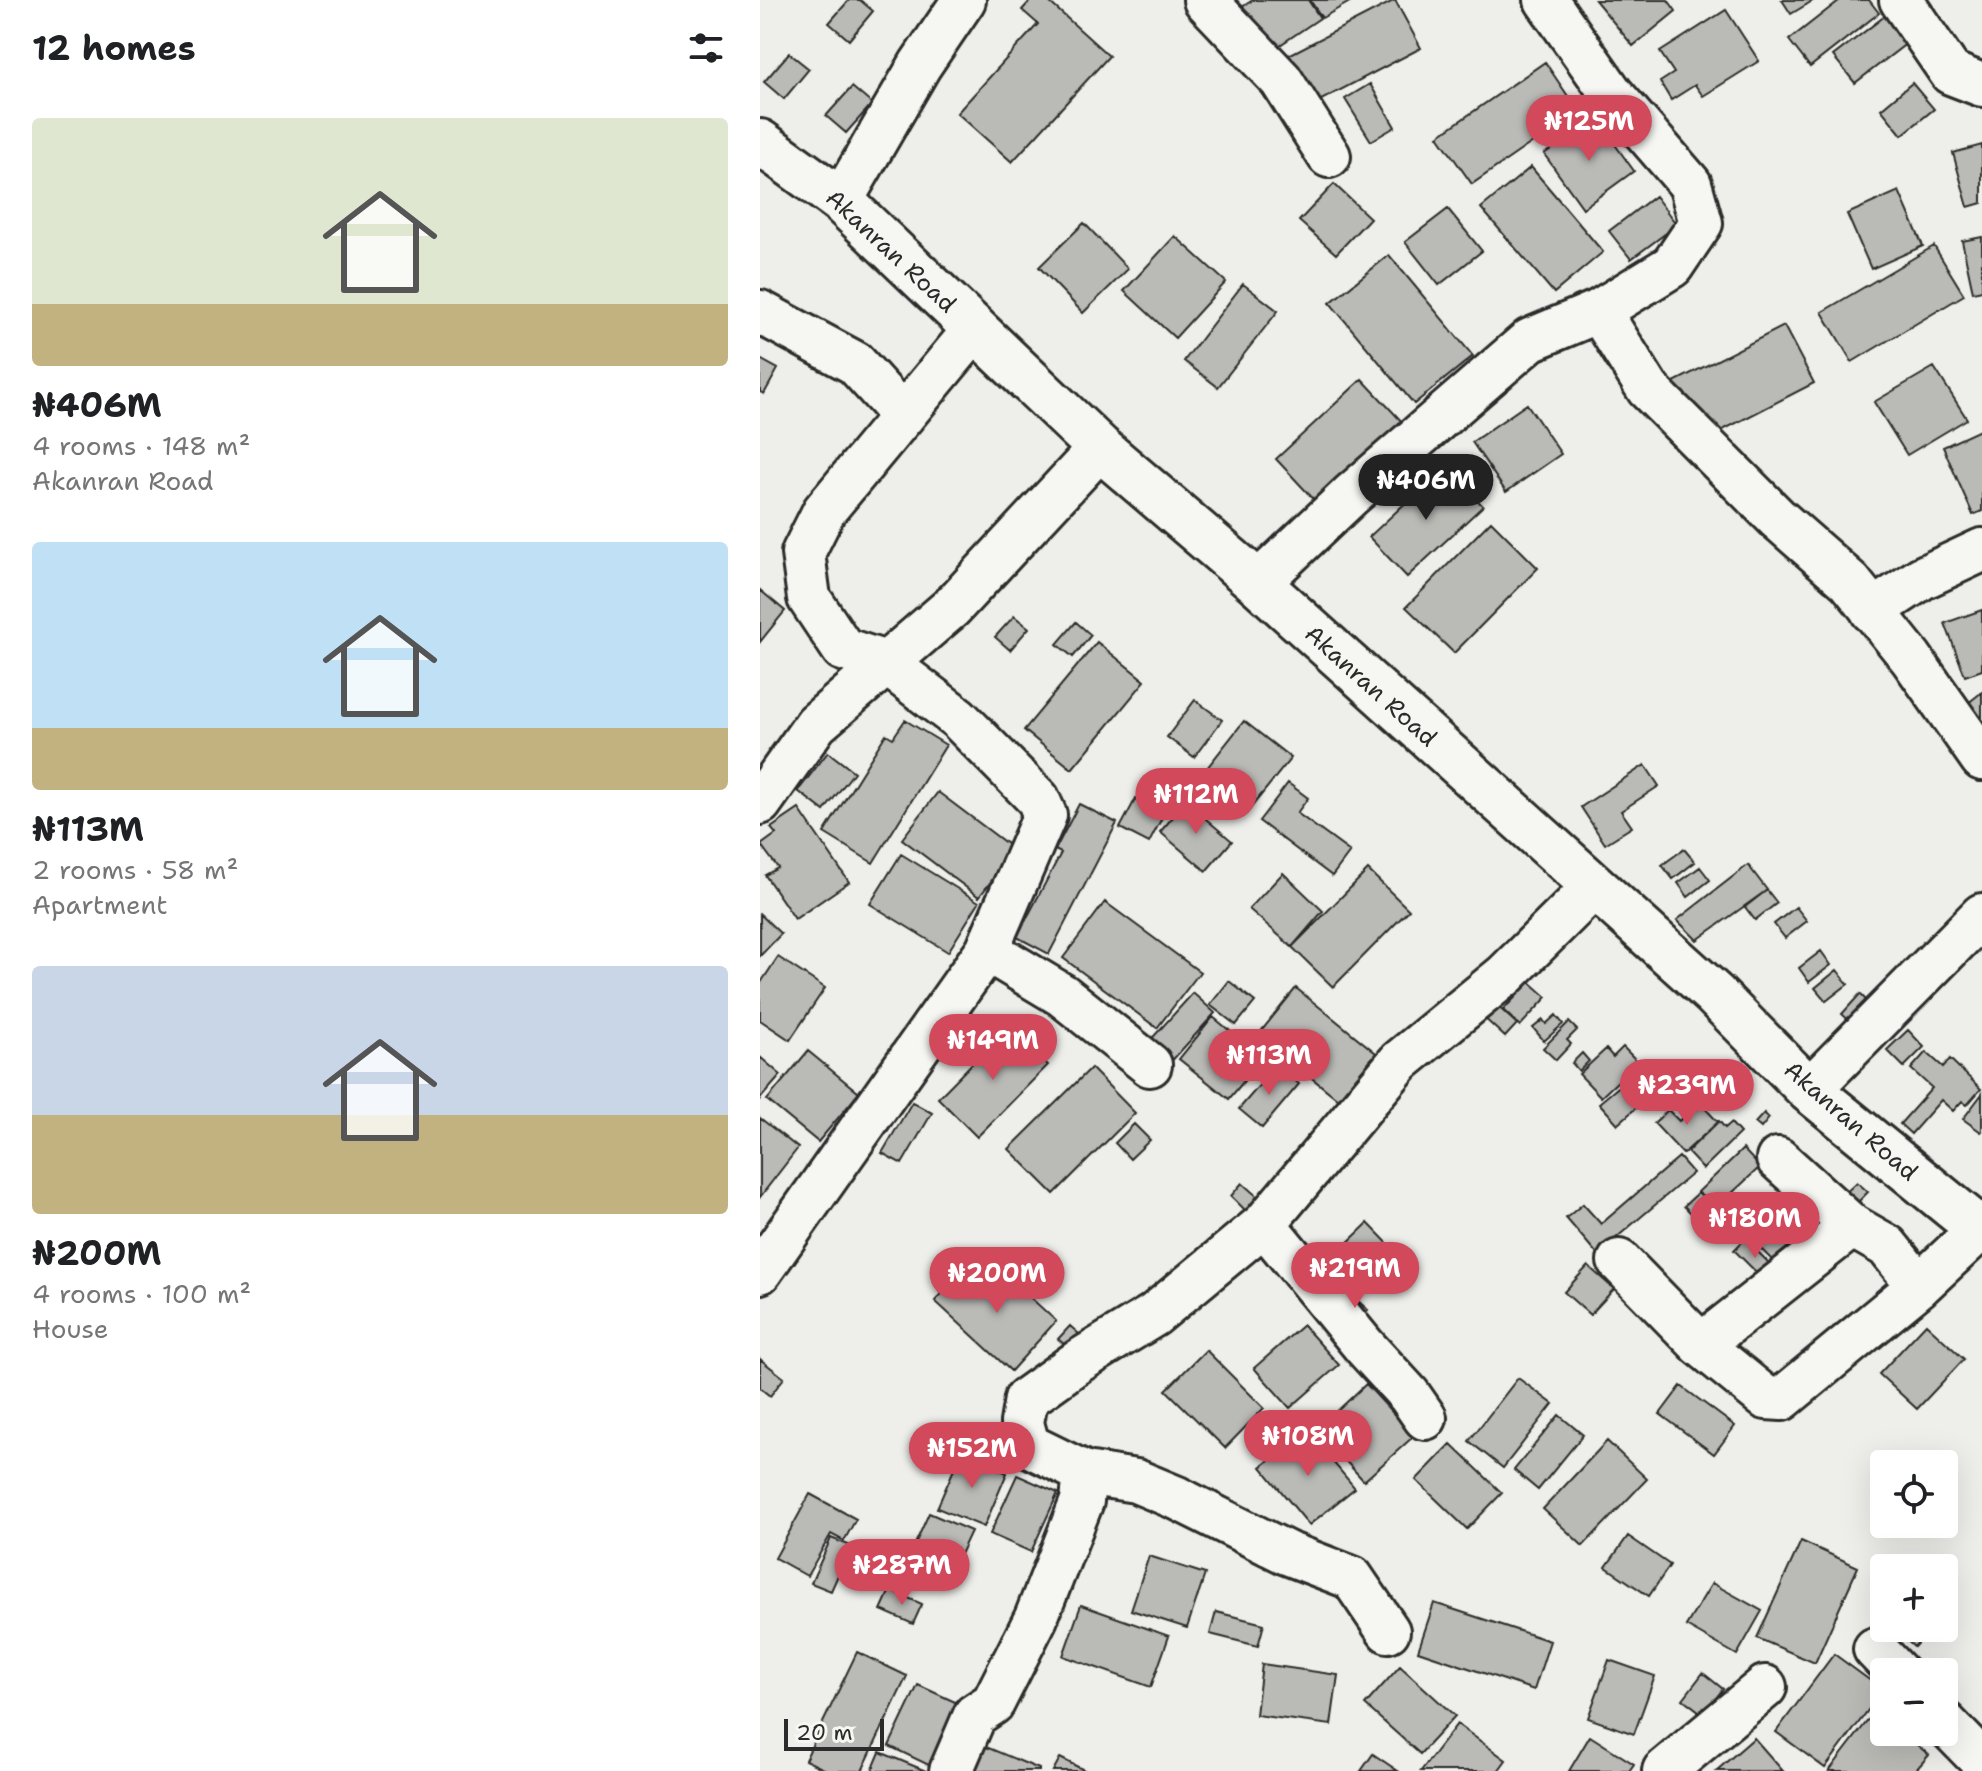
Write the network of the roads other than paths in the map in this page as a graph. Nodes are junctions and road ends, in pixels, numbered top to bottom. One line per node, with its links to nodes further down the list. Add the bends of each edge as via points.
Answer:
1 (964, 0): 8 (street)
2 (1205, 0): 7 (street, via 1281,80)
3 (1546, 0): 9 (street, via 1612,94 1690,184 1701,223 1672,266)
4 (1901, 0): 5 (street, via 1951,73)
5 (1982, 85)
6 (763, 150): 8 (main road, Akanran Road)
7 (1329, 156)
8 (841, 201): 11 (main road, Akanran Road)
9 (1599, 311): 15 (street, via 1530,340); 16 (street, via 1648,389 1777,518 1850,582)
10 (760, 312): 12 (street, via 855,363)
11 (975, 329): 12 (street); 13 (main road, Akanran Road)
12 (903, 416): 17 (street, via 824,511 803,553 809,598 843,649)
13 (1100, 448): 15 (main road, Akanran Road); 17 (street, via 952,607)
14 (1982, 550): 16 (street, via 1922,578)
15 (1258, 583): 20 (main road, Akanran Road)
16 (1872, 611): 18 (street)
17 (886, 663): 19 (street, via 816,724); 22 (street, via 958,718 1038,799 1045,815)
18 (1982, 759)
19 (760, 803)
20 (1594, 887): 24 (main road, Akanran Road, via 1714,994); 26 (street, via 1505,975 1400,1061)
21 (1982, 915): 24 (street)
22 (987, 950): 23 (street, via 1062,995); 30 (street)
23 (1150, 1065)
24 (1809, 1090): 28 (main road, Akanran Road)
25 (1778, 1159): 27 (street)
26 (1264, 1224): 33 (street); 34 (street, via 1154,1315 1026,1399 1022,1423 1028,1445)
27 (1852, 1226): 31 (street, via 1887,1246); 32 (street)
28 (1981, 1230): 31 (street)
29 (1619, 1261): 32 (street)
30 (760, 1272)
31 (1919, 1286): 32 (street, via 1782,1399 1766,1398)
32 (1701, 1345)
33 (1425, 1418)
34 (1085, 1473): 35 (street, via 1136,1481 1164,1492 1287,1553 1352,1578); 39 (street, via 1082,1501 1036,1618 993,1703 975,1715)
35 (1388, 1631)
36 (1765, 1687): 40 (street)
37 (1958, 1736): 38 (street)
38 (1982, 1761)
39 (951, 1771)
40 (1664, 1771)

